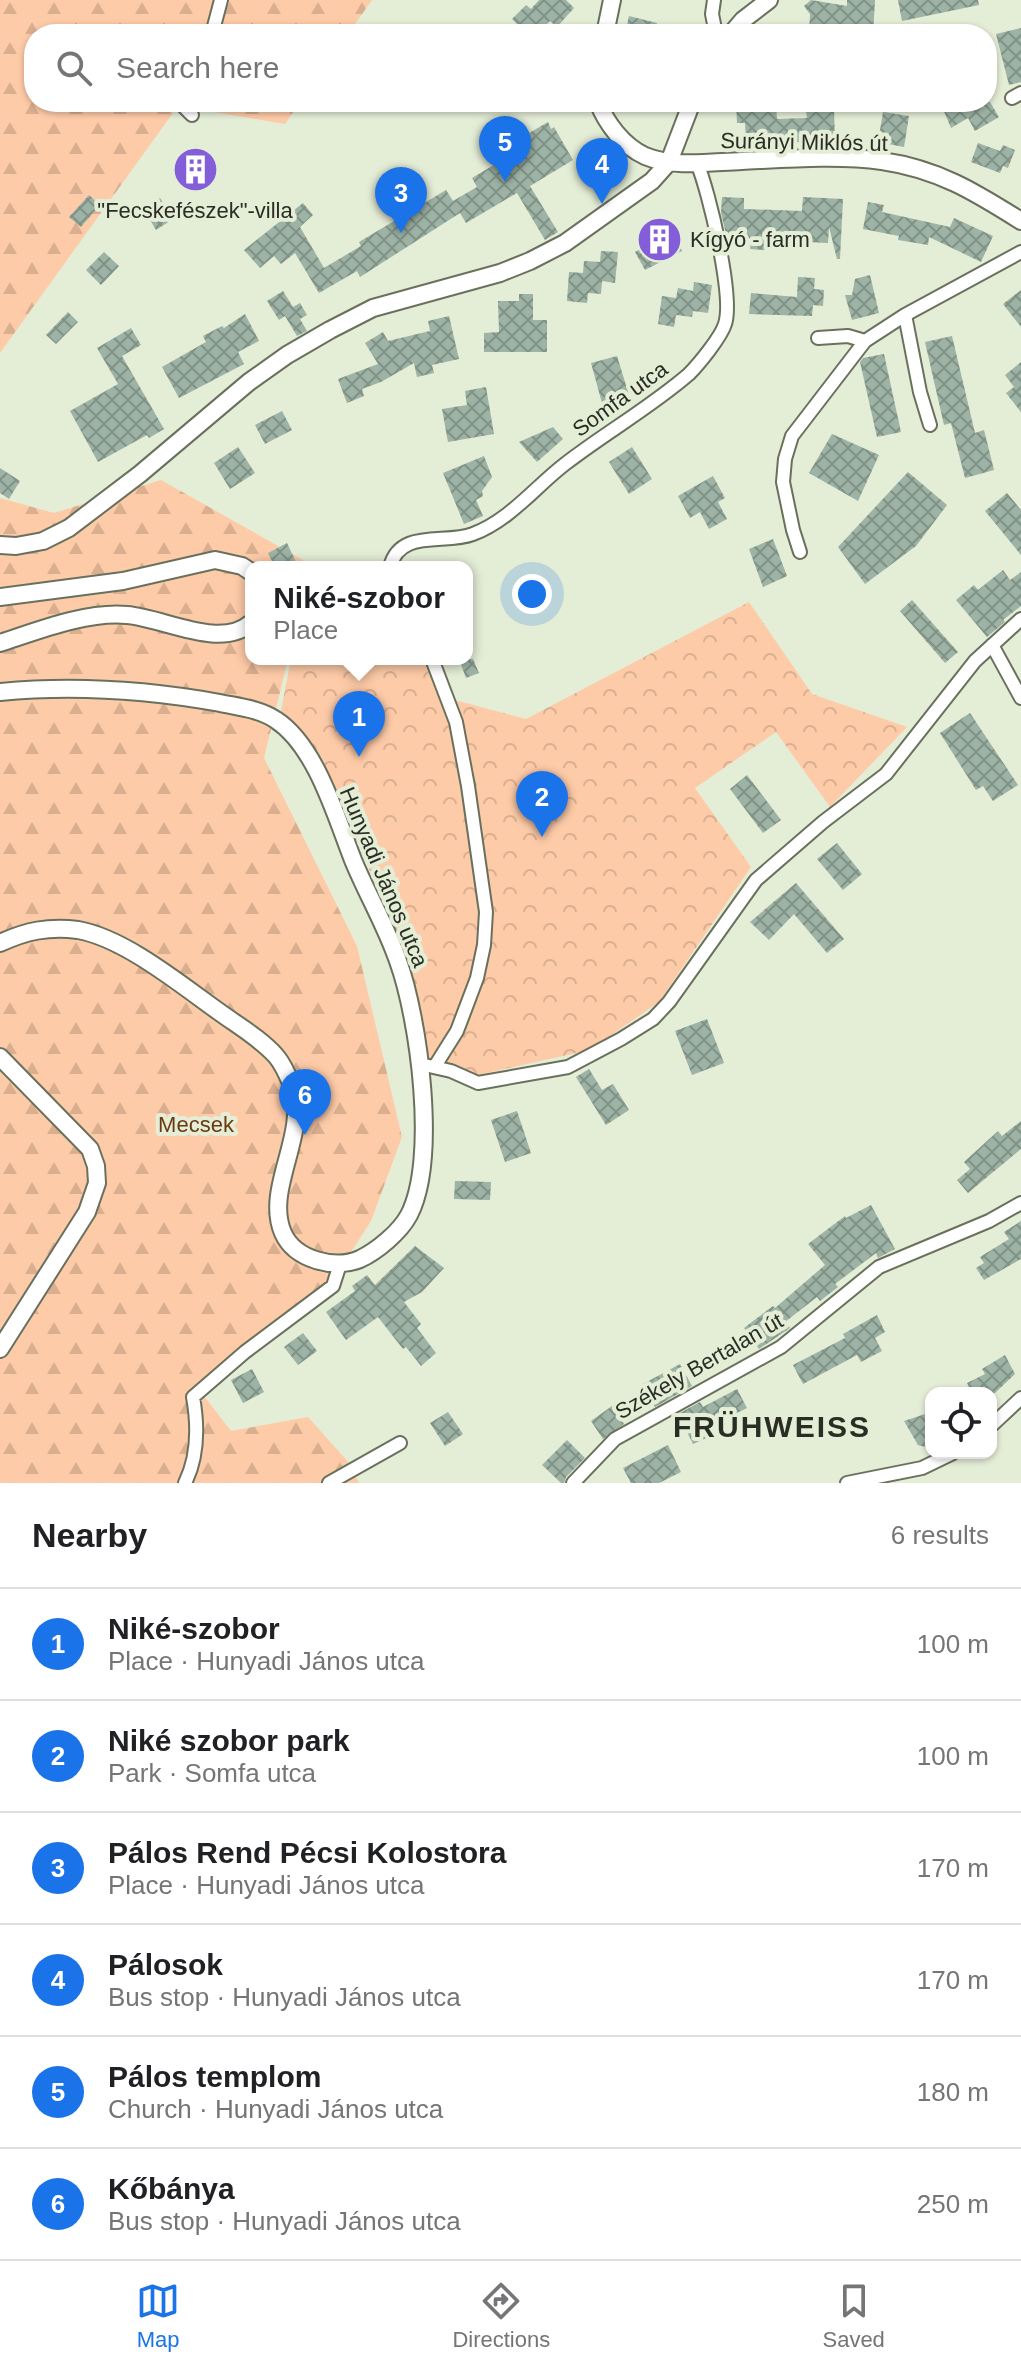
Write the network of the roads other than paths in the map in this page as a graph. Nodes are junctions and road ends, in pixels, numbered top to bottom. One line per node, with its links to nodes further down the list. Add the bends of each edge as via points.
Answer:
1 (221, 0): 5 (street)
2 (612, 0): 6 (street)
3 (714, 0): 7 (street)
4 (769, 0): 8 (street)
5 (215, 24)
6 (607, 24)
7 (714, 24)
8 (740, 24)
9 (189, 112): 12 (street)
10 (601, 112): 13 (street, Surányi Miklós út, via 637,152)
11 (688, 112): 13 (street)
12 (192, 115)
13 (669, 162): 14 (street, Surányi Miklós út); 21 (street, via 652,181 565,243 530,261 373,308 298,349 249,382 69,528 43,541)
14 (697, 163): 15 (street, Surányi Miklós út, via 881,161 962,184); 23 (street, Somfa utca, via 707,185 726,292 725,324 712,345 690,373 495,523 471,535 411,542 401,546)
15 (1021, 221)
16 (1021, 252): 17 (street)
17 (905, 315): 19 (street); 20 (street)
18 (818, 338): 19 (street)
19 (865, 341): 22 (street, via 792,436 784,492)
20 (930, 425)
21 (0, 545)
22 (800, 552)
23 (393, 561)
24 (245, 568): 25 (street, via 215,560 123,581)
25 (0, 597)
26 (1021, 619): 29 (street)
27 (245, 627): 28 (street, via 218,635 125,614 82,619)
28 (0, 643)
29 (992, 645): 32 (street); 35 (street, via 886,774 756,880 653,1019 568,1067 542,1073 478,1083)
30 (434, 665): 35 (street, via 456,722 486,912 477,978 457,1031)
31 (0, 692): 35 (street, Hunyadi János utca, via 53,688 160,695 247,708 286,727 316,770 399,962)
32 (1021, 698)
33 (0, 943): 37 (street, via 51,927 101,936 159,969 278,1058 296,1106 281,1192 282,1230 305,1255)
34 (0, 1057): 38 (street, via 90,1149 97,1183 87,1212)
35 (428, 1065): 37 (street, Hunyadi János utca, via 417,1190 408,1215 376,1250)
36 (1021, 1203): 45 (street, Székely Bertalan út, via 879,1267 781,1347 615,1439)
37 (340, 1264): 43 (street, via 333,1286 193,1397 194,1455)
38 (0, 1349)
39 (1021, 1398): 40 (street)
40 (997, 1420)
41 (400, 1443): 44 (street)
42 (941, 1459): 46 (street, via 922,1468)
43 (185, 1483)
44 (329, 1483)
45 (573, 1483)
46 (847, 1483)

